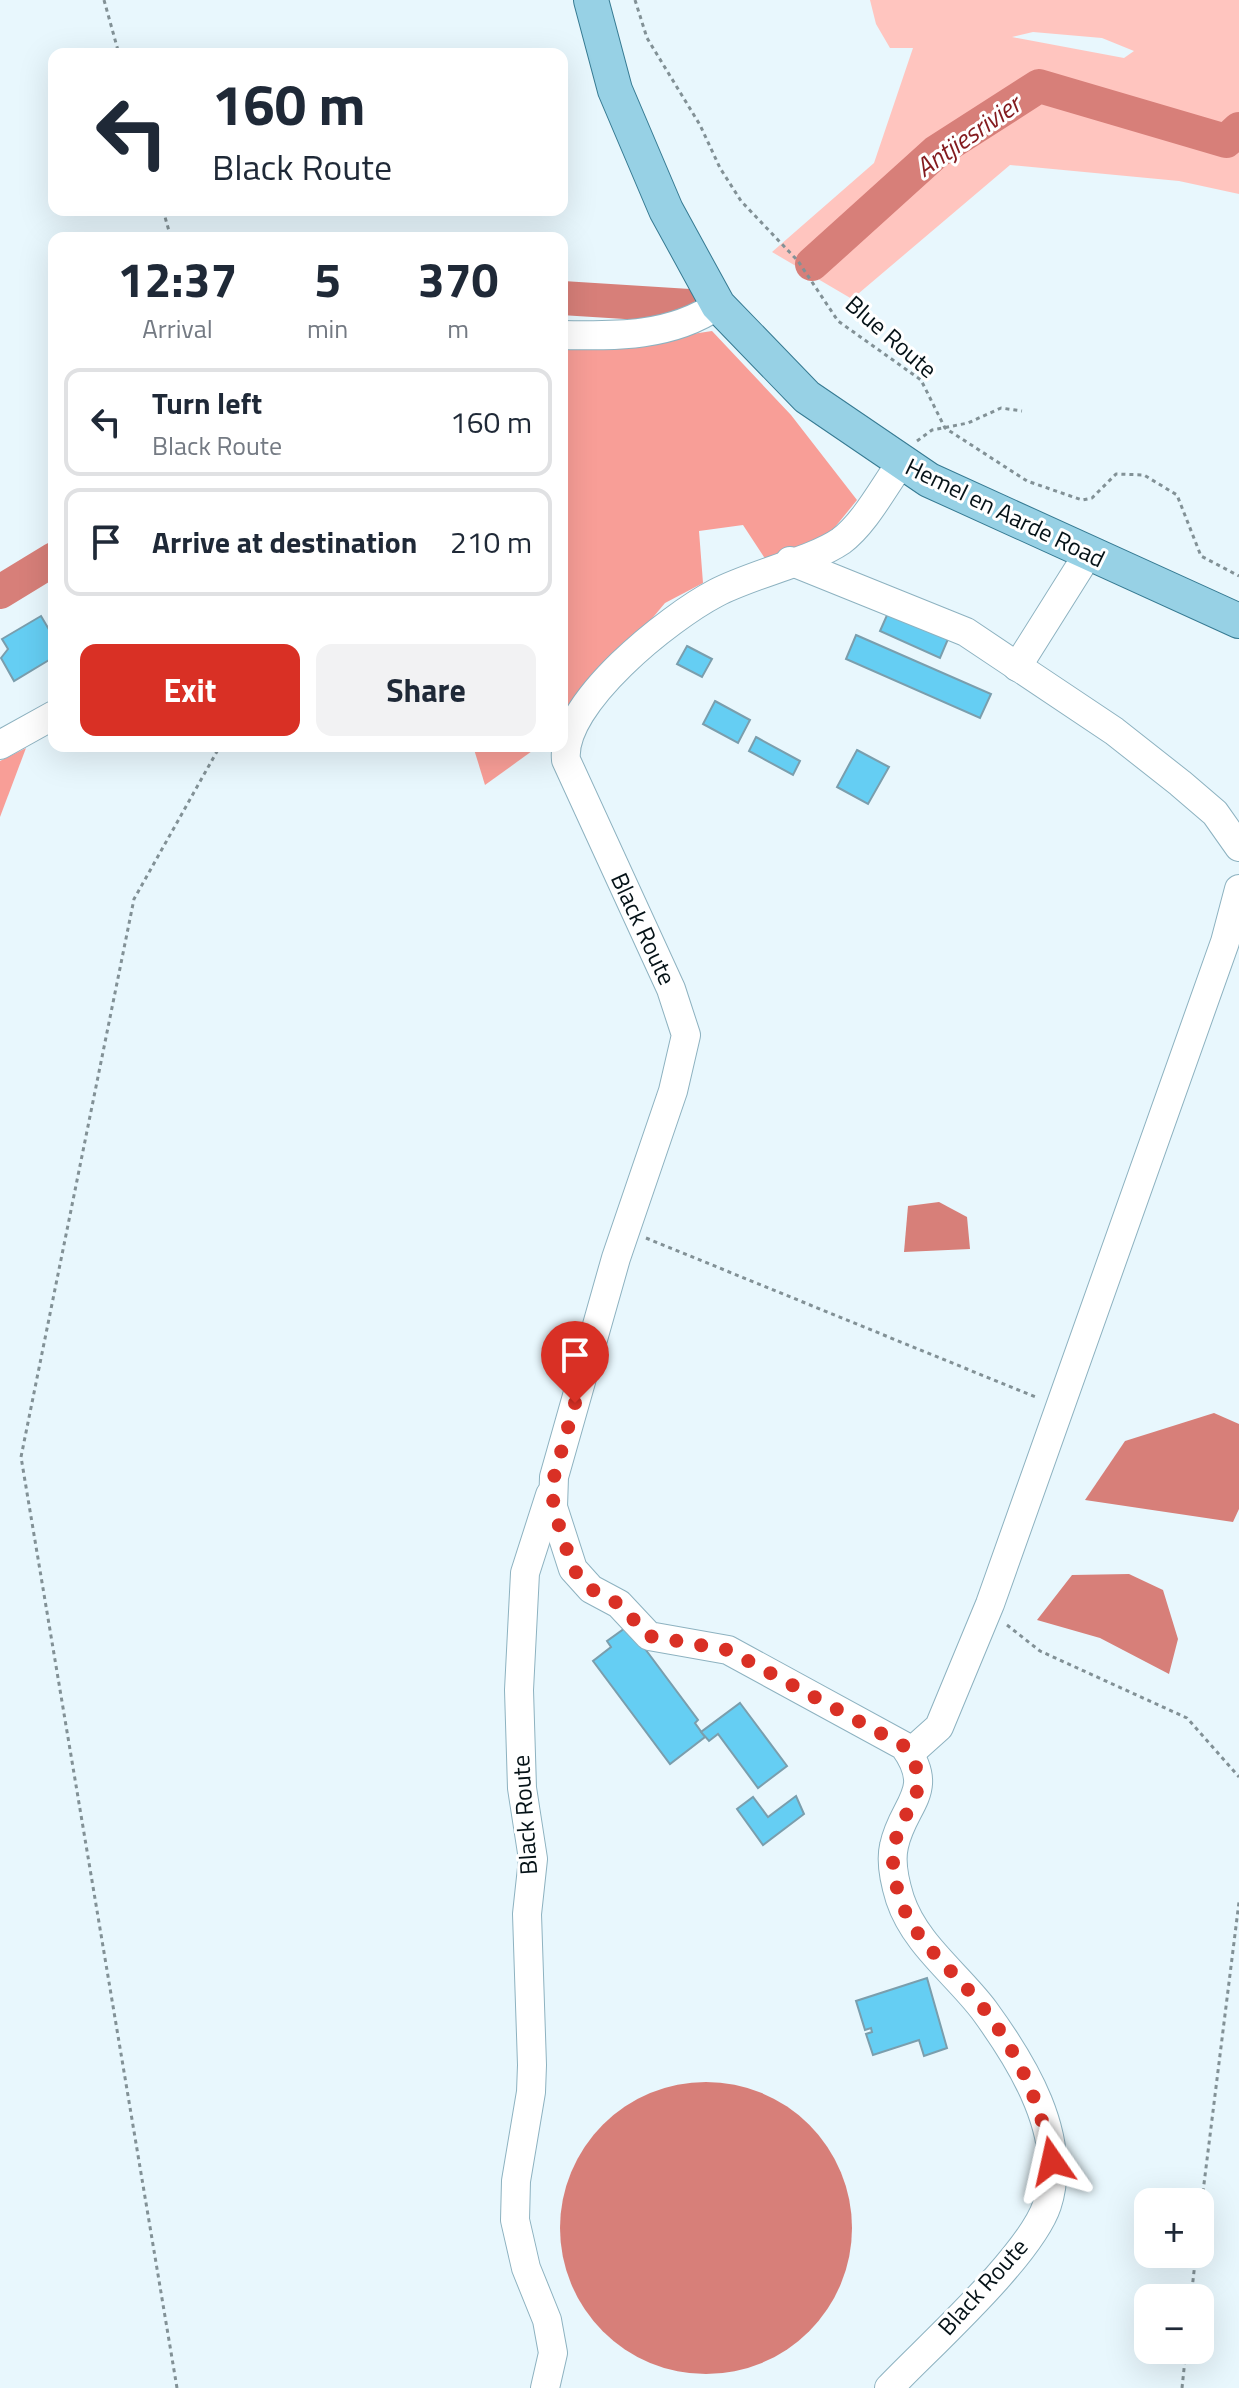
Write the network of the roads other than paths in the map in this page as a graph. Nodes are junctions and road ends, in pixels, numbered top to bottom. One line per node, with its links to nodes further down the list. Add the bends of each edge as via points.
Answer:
1 (591, 0): 2 (main road, Hemel en Aarde Road, via 615,90 641,156)
2 (718, 305): 3 (street, via 672,328); 4 (main road, Hemel en Aarde Road, via 807,397)
3 (568, 335)
4 (901, 463): 5 (main road, Hemel en Aarde Road); 6 (street, Black Route, via 837,543)
5 (1088, 554): 7 (main road, Hemel en Aarde Road); 8 (street)
6 (790, 561): 8 (street, via 966,632); 10 (street, Black Route, via 678,616 589,701)
7 (1239, 621)
8 (1017, 667): 13 (street, via 1114,731 1180,783 1215,813)
9 (48, 718): 11 (street)
10 (568, 738)
11 (0, 745)
12 (566, 752): 15 (street, Black Route, via 671,989 686,1035)
13 (1239, 847)
14 (1239, 889): 16 (street, via 1225,942 990,1604 939,1727)
15 (554, 1477): 16 (street, Black Route, via 553,1507 573,1569 591,1589 619,1604 649,1636 728,1650); 17 (street, Black Route, via 525,1573 519,1690 522,1788 533,1859 527,1914 532,2065 515,2220 553,2353)
16 (910, 1753): 18 (street, Black Route, via 920,1779 894,1845 893,1871 901,1901 916,1934 973,1995 1017,2055 1043,2117 1052,2161 1048,2202 1039,2223)
17 (545, 2388)
18 (889, 2388)

